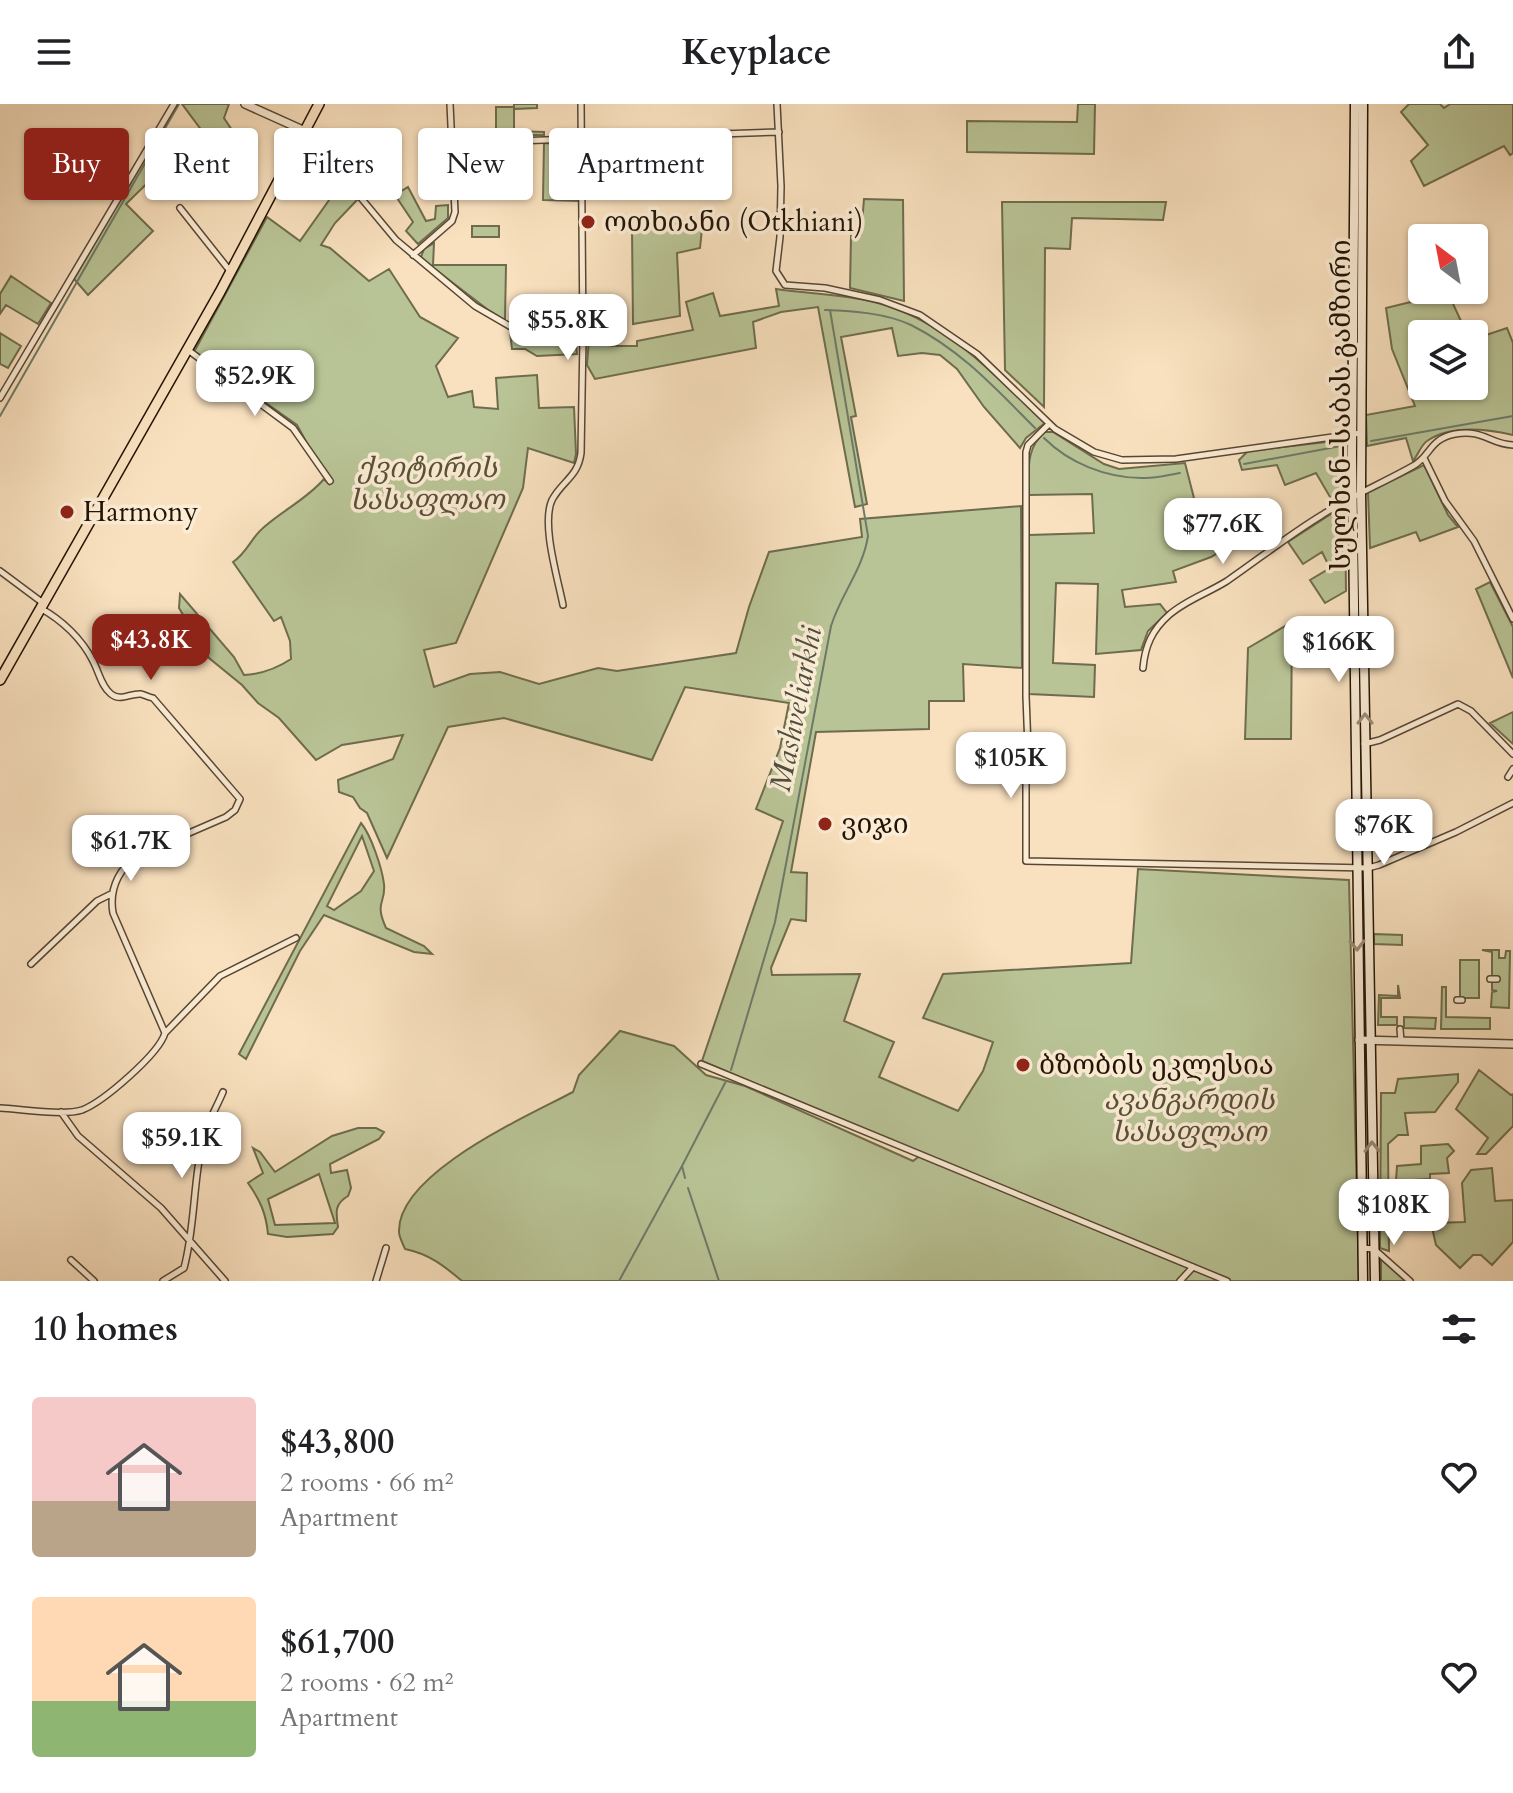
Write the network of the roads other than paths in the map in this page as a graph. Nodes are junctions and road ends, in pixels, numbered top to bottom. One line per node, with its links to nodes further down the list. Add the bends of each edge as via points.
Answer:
1 (174, 104): 24 (street)
2 (245, 104): 9 (street)
3 (319, 104): 10 (main road)
4 (450, 104): 11 (street)
5 (581, 104): 12 (street)
6 (777, 104): 13 (street)
7 (1355, 104): 26 (main road, სულხან-საბას გამზირი)
8 (1363, 104): 26 (main road, სულხან-საბას გამზირი)
9 (298, 128)
10 (307, 128)
11 (452, 128)
12 (581, 128)
13 (779, 132): 14 (street); 25 (street, via 776,271 785,285 880,300 920,315 977,354)
14 (732, 134)
15 (274, 189): 21 (main road)
16 (363, 200): 20 (street)
17 (455, 200): 20 (street, via 452,221)
18 (582, 200): 22 (street)
19 (180, 208): 21 (street)
20 (413, 255): 22 (street, via 493,319 534,334)
21 (230, 272): 23 (main road)
22 (583, 337): 34 (street, via 579,466 556,494 548,519)
23 (187, 350): 30 (street, via 293,428); 35 (main road)
24 (0, 398)
25 (1049, 424): 26 (street, via 1094,452 1122,460 1176,459); 44 (street, via 1026,452 1026,861)
26 (1356, 434): 28 (main road, სულხან-საბას გამზირი)
27 (1513, 445): 29 (street, via 1481,433 1453,434 1431,445)
28 (1356, 453): 31 (main road, სულხან-საბას გამზირი); 32 (main road, სულხან-საბას გამზირი)
29 (1424, 458): 31 (street); 36 (street)
30 (330, 481)
31 (1361, 493): 32 (street); 39 (main road, სულხან-საბას გამზირი, one-way to 31)
32 (1352, 499): 37 (street, via 1169,615 1144,651); 39 (main road, სულხან-საბას გამზირი)
33 (0, 571): 35 (street)
34 (563, 605)
35 (42, 606): 38 (main road); 46 (street, via 74,634 114,697 153,698 240,799 226,817 136,856 125,865)
36 (1513, 619)
37 (1143, 668)
38 (0, 680)
39 (1360, 745): 40 (street, via 1458,704); 44 (main road, სულხან-საბას გამზირი); 45 (main road, სულხან-საბას გამზირი)
40 (1513, 754)
41 (1513, 769): 42 (street)
42 (1508, 777)
43 (1513, 803): 45 (street)
44 (1357, 867): 45 (street); 51 (main road, სულხან-საბას გამზირი, one-way to 51)
45 (1368, 868): 52 (main road, სულხან-საბას გამზირი)
46 (112, 894): 48 (street, via 97,901); 50 (street, via 113,913)
47 (296, 938): 50 (street, via 220,976)
48 (31, 964)
49 (1400, 1029): 53 (street)
50 (165, 1033): 58 (street, via 153,1052 104,1096 83,1110)
51 (1359, 1040): 52 (street); 61 (main road, სულხან-საბას გამზირი)
52 (1369, 1040): 53 (street); 62 (main road, სულხან-საბას გამზირი, one-way to 52)
53 (1401, 1041): 54 (street)
54 (1513, 1044)
55 (701, 1064): 64 (street)
56 (223, 1092): 59 (street, via 202,1140)
57 (0, 1108): 58 (street)
58 (60, 1111): 59 (street, via 78,1136 161,1208)
59 (191, 1243): 66 (street, via 184,1268); 67 (street)
60 (386, 1248): 68 (street)
61 (1362, 1248): 62 (street); 71 (main road, სულხან-საბას გამზირი)
62 (1374, 1249): 72 (main road, სულხან-საბას გამზირი); 73 (street)
63 (71, 1260): 65 (street)
64 (1193, 1267): 69 (street); 70 (street)
65 (94, 1281)
66 (163, 1281)
67 (225, 1281)
68 (376, 1281)
69 (1180, 1281)
70 (1227, 1281)
71 (1363, 1281)
72 (1375, 1281)
73 (1410, 1281)

